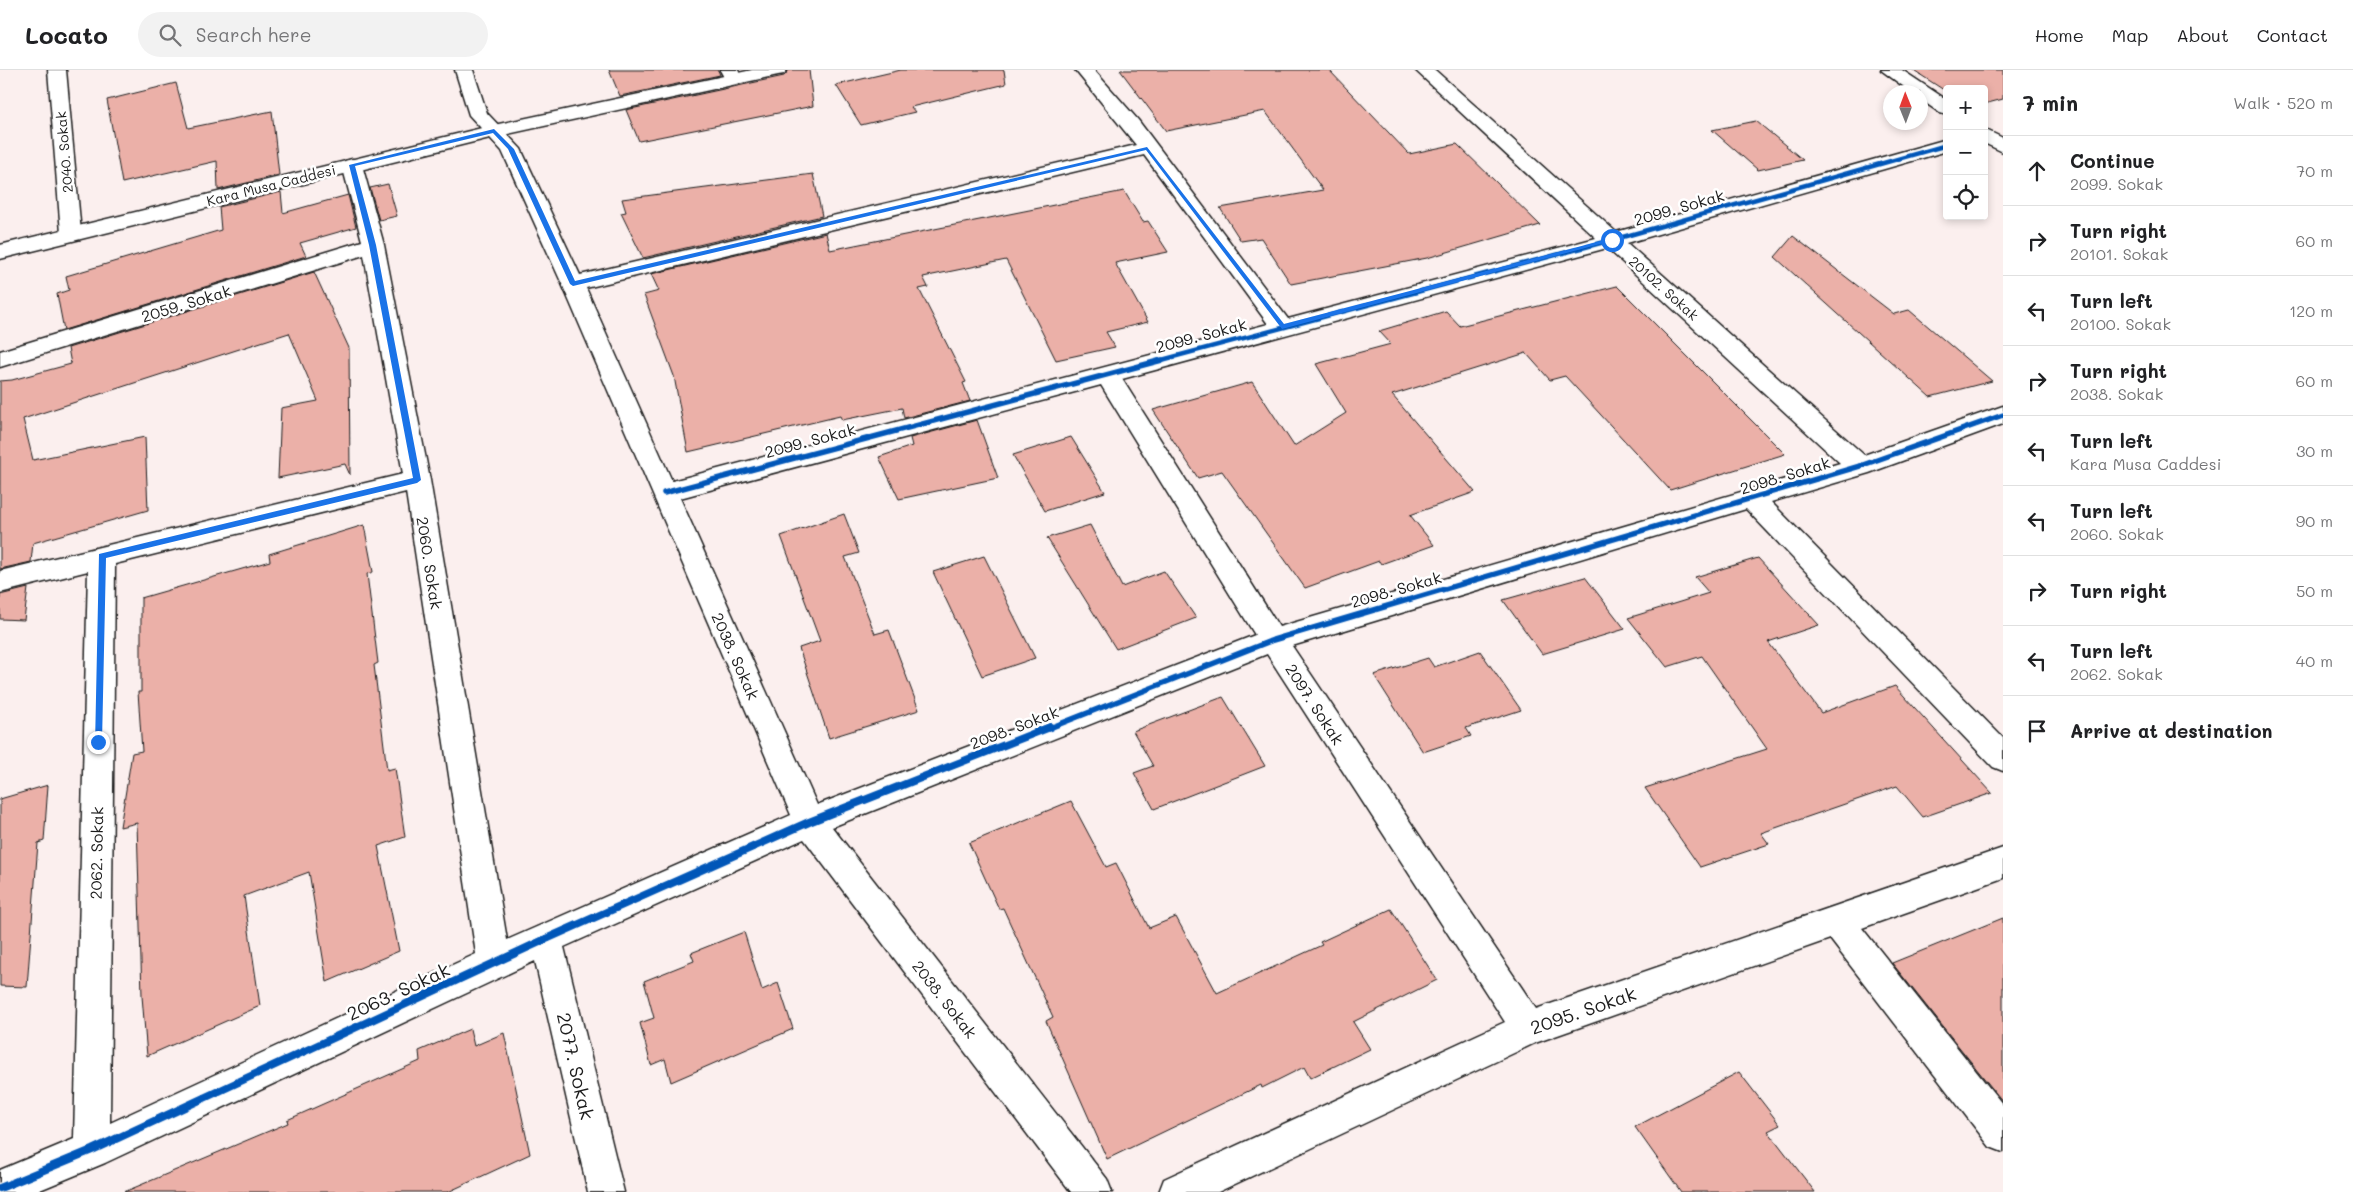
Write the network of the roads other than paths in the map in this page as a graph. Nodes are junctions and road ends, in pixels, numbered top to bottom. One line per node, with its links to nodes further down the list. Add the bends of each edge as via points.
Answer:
1 (57, 70): 17 (street, 2040. Sokak)
2 (464, 70): 10 (street, 2038. Sokak, via 478,115)
3 (778, 70): 7 (street, Kara Musa Caddesi)
4 (1084, 70): 15 (street, via 1131,124)
5 (1424, 70): 18 (street, 20102. Sokak)
6 (1890, 70): 8 (street)
7 (731, 74): 10 (street, Kara Musa Caddesi)
8 (1943, 106)
9 (2003, 129): 11 (street)
10 (494, 131): 16 (street, Kara Musa Caddesi); 21 (street, 2038. Sokak, via 511,149)
11 (1988, 133)
12 (1988, 137): 14 (street)
13 (1943, 146): 18 (street, 2099. Sokak)
14 (2003, 146)
15 (1147, 148): 21 (street); 22 (street)
16 (352, 165): 17 (street, Kara Musa Caddesi); 19 (street, 2060. Sokak)
17 (71, 233): 20 (street, Kara Musa Caddesi)
18 (1612, 240): 22 (street, 2099. Sokak); 26 (street, 20102. Sokak)
19 (372, 245): 23 (street, 2059. Sokak); 27 (street, 2060. Sokak)
20 (0, 252)
21 (573, 284): 28 (street, 2038. Sokak)
22 (1282, 327): 24 (street, 2099. Sokak)
23 (0, 359)
24 (1108, 375): 28 (street, 2099. Sokak); 32 (street, 2097. Sokak)
25 (2003, 415): 26 (street, 2098. Sokak)
26 (1860, 466): 29 (street, 2098. Sokak)
27 (417, 480): 30 (street); 38 (street, 2060. Sokak)
28 (664, 493): 34 (street, 2038. Sokak)
29 (1752, 499): 32 (street, 2098. Sokak); 33 (street, 2098. Sokak)
30 (102, 556): 31 (street); 41 (street, 2062. Sokak)
31 (0, 582)
32 (1273, 640): 34 (street, 2098. Sokak); 39 (street, 2097. Sokak)
33 (2003, 758)
34 (809, 822): 37 (street, 2063. Sokak); 44 (street, 2038. Sokak)
35 (2003, 863): 36 (street, 2095. Sokak)
36 (1837, 922): 39 (street, 2095. Sokak); 40 (street)
37 (546, 939): 38 (street, 2063. Sokak); 43 (street, 2077. Sokak)
38 (494, 963): 41 (street, 2063. Sokak)
39 (1529, 1028): 45 (street, 2095. Sokak)
40 (2003, 1134)
41 (92, 1150): 42 (street, 2063. Sokak)
42 (0, 1188)
43 (606, 1192)
44 (1094, 1192)
45 (1177, 1192)

